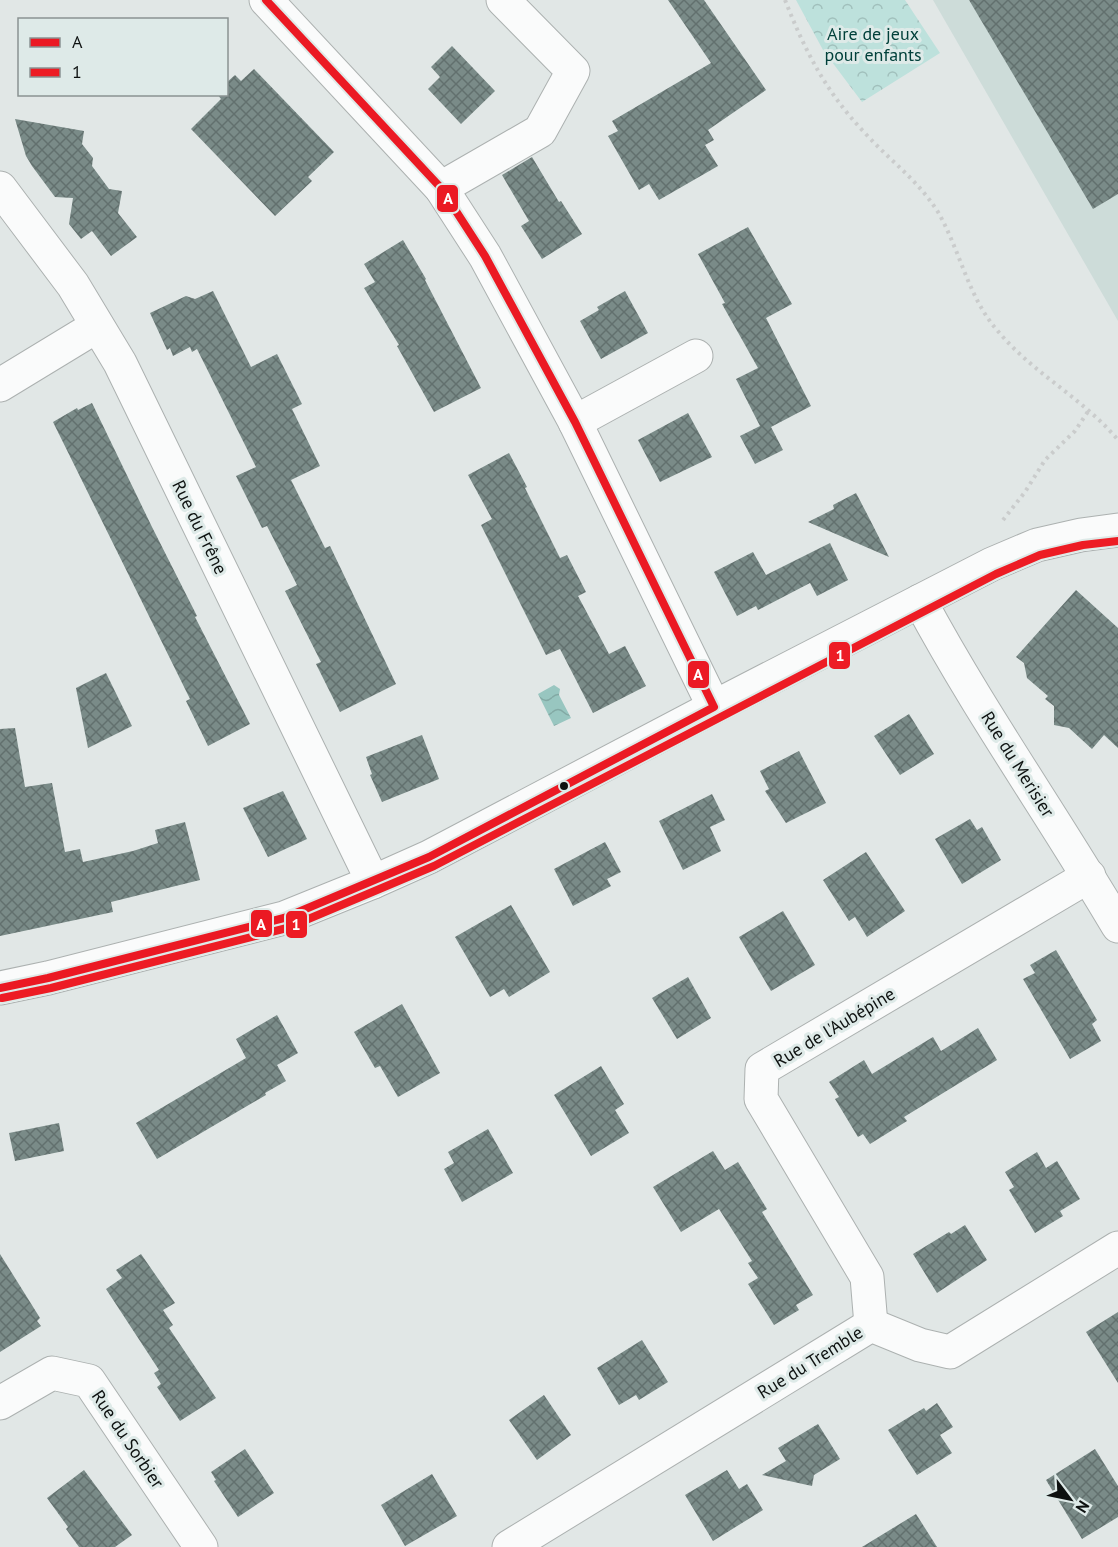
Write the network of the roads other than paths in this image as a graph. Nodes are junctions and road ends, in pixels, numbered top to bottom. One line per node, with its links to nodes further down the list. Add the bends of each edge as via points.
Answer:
1 (266, 0): 4 (street)
2 (503, 0): 4 (street, via 573,70 540,131)
3 (0, 188): 5 (street, Rue du Frêne, via 73,285)
4 (441, 188): 8 (street, via 484,256)
5 (97, 326): 7 (street); 13 (street, Rue du Frêne, via 120,363)
6 (696, 356): 8 (street)
7 (0, 385)
8 (575, 422): 11 (street)
9 (1118, 530): 10 (street, via 1037,545)
10 (920, 601): 11 (street); 12 (street, Rue du Merisier)
11 (714, 707): 13 (street, via 429,858)
12 (1089, 876): 14 (street, Rue du Merisier); 17 (street, Rue de l'Aubépine, via 762,1069 761,1100 867,1277)
13 (373, 882): 15 (street, via 284,918)
14 (1118, 926)
15 (0, 988)
16 (1118, 1248): 17 (street, Rue du Tremble, via 950,1352 920,1345)
17 (871, 1324): 19 (street, Rue du Tremble)
18 (0, 1403): 20 (street, Rue du Sorbier, via 51,1373 89,1381)
19 (520, 1544)
20 (201, 1547)

